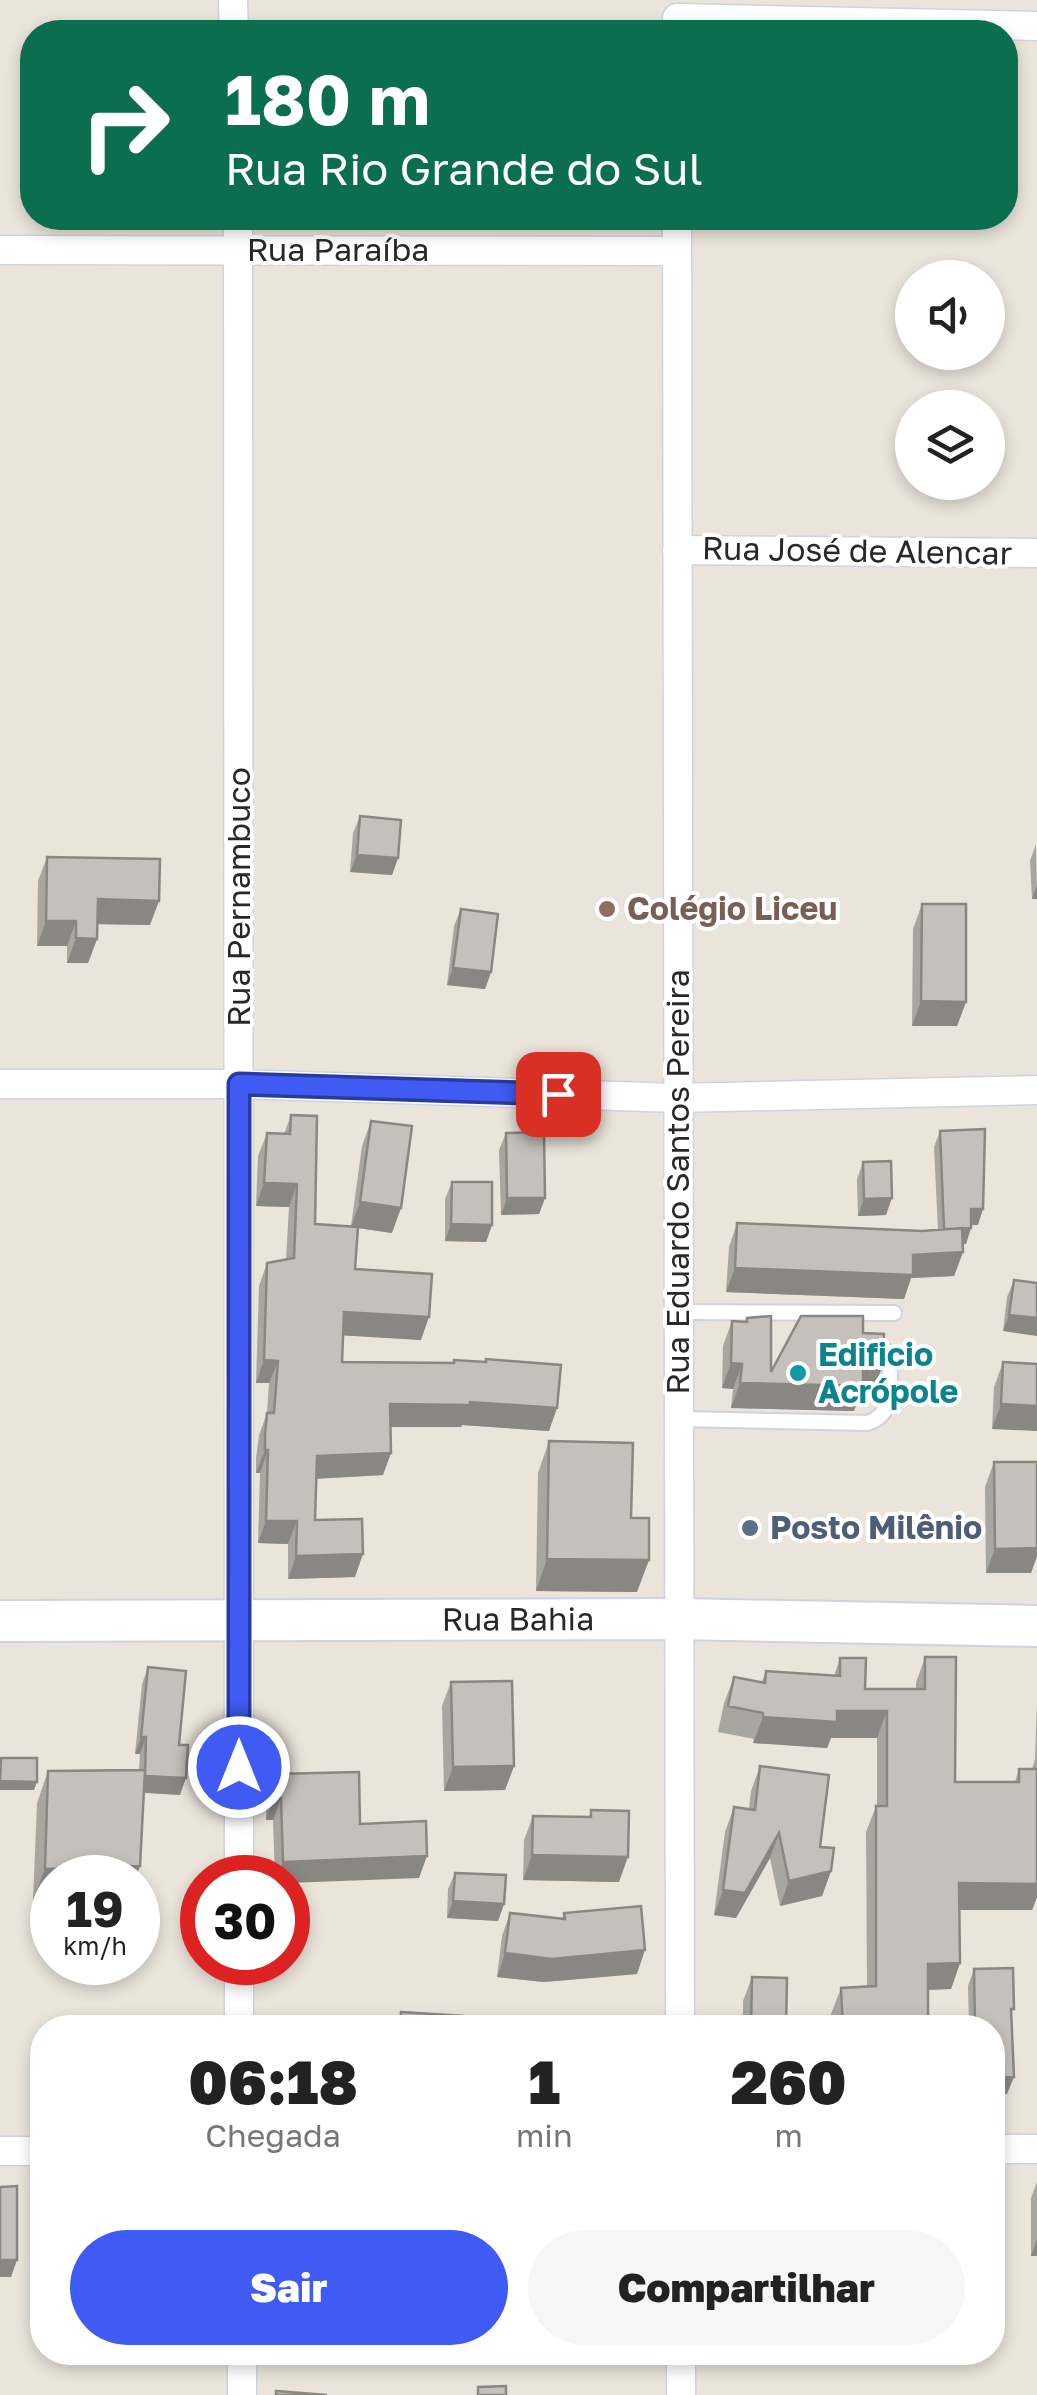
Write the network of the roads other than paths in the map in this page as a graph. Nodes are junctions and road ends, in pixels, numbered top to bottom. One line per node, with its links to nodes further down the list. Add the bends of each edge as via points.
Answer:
1 (676, 17): 2 (street)
2 (933, 20)
3 (238, 230): 6 (street, Rua Pernambuco)
4 (677, 230): 7 (street, Rua Eduardo Santos Pereira)
5 (0, 250): 6 (street, Rua Paraíba)
6 (238, 250): 7 (street, Rua Paraíba); 11 (street, Rua Pernambuco)
7 (677, 251): 8 (street, Rua Eduardo Santos Pereira)
8 (678, 550): 9 (street, Rua José de Alencar); 13 (street, Rua Eduardo Santos Pereira)
9 (1037, 553)
10 (0, 1084): 11 (street)
11 (239, 1084): 13 (street); 19 (street, Rua Pernambuco)
12 (1037, 1090): 13 (street)
13 (678, 1098): 14 (street, Rua Eduardo Santos Pereira)
14 (679, 1312): 15 (lane); 17 (street, Rua Eduardo Santos Pereira)
15 (894, 1313)
16 (889, 1352): 17 (lane, via 890,1393 878,1420)
17 (679, 1420): 18 (street, Rua Eduardo Santos Pereira)
18 (679, 1619): 19 (main road, Rua Bahia); 21 (main road, Rua Bahia); 25 (street, Rua Eduardo Santos Pereira)
19 (239, 1620): 20 (main road, Rua Bahia); 22 (street, Rua Pernambuco)
20 (0, 1621)
21 (1037, 1626)
22 (239, 1855)
23 (239, 1985): 24 (street)
24 (239, 2015)
25 (680, 2015)
26 (1005, 2149): 27 (street)
27 (1037, 2149)
28 (0, 2152): 29 (street)
29 (30, 2152)
30 (242, 2365): 32 (street)
31 (680, 2365): 33 (street)
32 (242, 2395)
33 (681, 2395)

